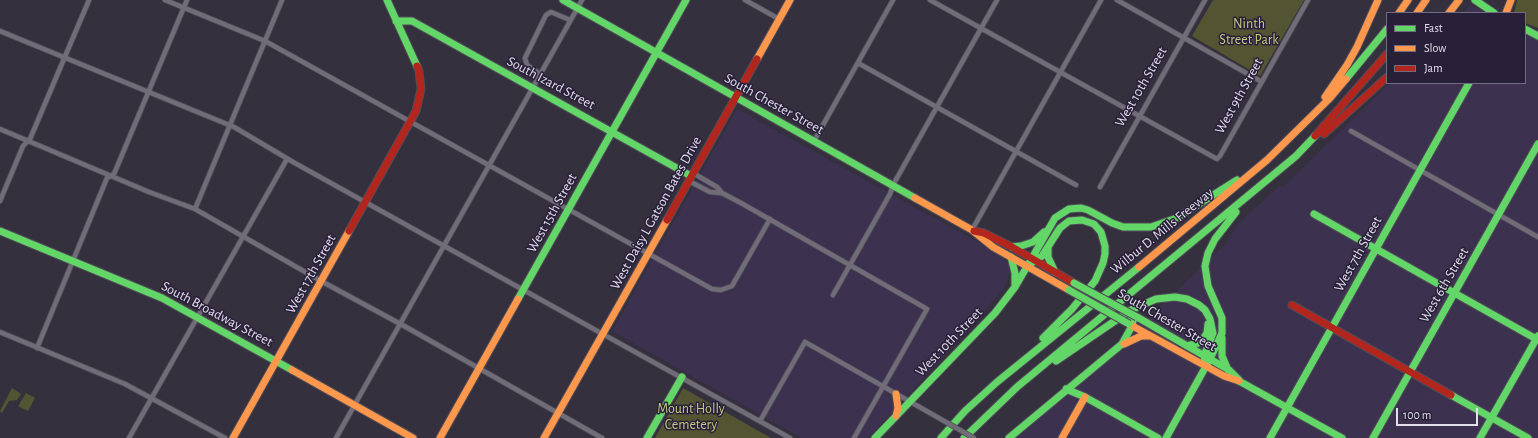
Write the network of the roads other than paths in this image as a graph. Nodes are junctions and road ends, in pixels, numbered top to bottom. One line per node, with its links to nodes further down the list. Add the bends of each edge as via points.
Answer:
1 (89, 0): 43 (street)
2 (165, 0): 24 (street)
3 (187, 0): 24 (street)
4 (282, 0): 40 (street)
5 (386, 0): 33 (main road, West 17th Street)
6 (563, 0): 25 (main road, South Chester Street)
7 (582, 0): 25 (street)
8 (686, 0): 41 (main road, West 15th Street)
9 (745, 0): 31 (street)
10 (790, 0): 31 (main road, West Daisy L Gatson Bates Drive)
11 (894, 0): 44 (street)
12 (930, 0): 34 (street)
13 (997, 0): 34 (street)
14 (1101, 0): 45 (street)
15 (1117, 0): 39 (street)
16 (1205, 0): 39 (street, West 10th Street)
17 (1308, 0): 48 (street, West 9th Street)
18 (1378, 0): 55 (main road, via 1350,59)
19 (1408, 0): 26 (main road)
20 (1426, 0): 27 (main road)
21 (1459, 0): 28 (main road)
22 (1475, 0): 29 (main road)
23 (1511, 0): 30 (main road)
24 (184, 8): 40 (street); 51 (street)
25 (577, 8): 32 (street); 41 (main road, South Chester Street)
26 (1400, 12)
27 (1418, 12)
28 (1450, 12)
29 (1493, 12)
30 (1506, 12)
31 (779, 19): 52 (main road, West Daisy L Gatson Bates Drive)
32 (570, 20): 46 (street); 46 (street, via 551,12 546,15 525,58 527,65)
33 (396, 21): 50 (main road, South Izard Street, via 412,21); 56 (main road, West 17th Street, via 416,63 420,81 419,101)
34 (981, 28): 45 (street); 53 (street)
35 (1386, 30): 55 (main road, Wilbur D. Mills Freeway, via 1358,66)
36 (1526, 30): 38 (main road)
37 (0, 31): 43 (street)
38 (1538, 36)
39 (1184, 38): 48 (street); 54 (street, West 10th Street)
40 (265, 41): 56 (street); 57 (street)
41 (657, 53): 52 (main road, South Chester Street); 59 (main road, West 15th Street)
42 (1386, 55): 65 (main road, Wilbur D. Mills Freeway)
43 (65, 58): 51 (street); 61 (street)
44 (858, 62): 53 (street); 62 (street)
45 (1061, 72): 54 (street); 64 (street)
46 (540, 74): 50 (street)
47 (1386, 78): 65 (main road)
48 (1262, 82): 54 (street, West 9th Street, via 1217,159)
49 (1468, 84): 69 (main road, West 7th Street)
50 (533, 88): 59 (main road, South Izard Street); 68 (street)
51 (148, 92): 57 (street); 70 (street)
52 (736, 97): 62 (main road, South Chester Street); 71 (main road, West Daisy L Gatson Bates Drive)
53 (937, 107): 64 (street); 72 (street)
54 (1139, 117): 74 (street, West 10th Street)
55 (1309, 119): 67 (main road, Wilbur D. Mills Freeway)
56 (411, 122): 68 (street); 78 (main road, West 17th Street)
57 (230, 126): 66 (street); 79 (street)
58 (0, 129): 61 (street)
59 (612, 131): 71 (main road, South Izard Street); 80 (main road, West 15th Street)
60 (1351, 131): 69 (street)
61 (28, 141): 70 (street); 77 (street, via 23,146)
62 (814, 141): 72 (main road, South Chester Street)
63 (1538, 144): 82 (main road, West 6th Street)
64 (1016, 152): 73 (street); 85 (street)
65 (1296, 156): 76 (main road, Wilbur D. Mills Freeway)
66 (287, 159): 78 (street); 87 (street)
67 (1267, 160): 84 (main road, via 1177,218 1161,224 1142,228 1123,227 1088,210 1074,208 1060,214); 127 (main road, Wilbur D. Mills Freeway)
68 (489, 166): 80 (street); 89 (street)
69 (1420, 170): 82 (street); 92 (main road, West 7th Street)
70 (111, 176): 79 (street); 96 (street, via 107,178)
71 (691, 177): 75 (street, South Izard Street, via 717,187); 75 (street, South Izard Street, via 710,192); 93 (main road, West Daisy L Gatson Bates Drive)
72 (892, 185): 85 (main road, South Chester Street); 97 (street, via 890,194)
73 (1076, 185)
74 (1100, 187)
75 (722, 193): 83 (street, South Izard Street)
76 (1252, 193): 113 (main road, via 1219,233 1207,257 1206,281 1222,318); 129 (main road, Wilbur D. Mills Freeway)
77 (0, 201)
78 (365, 203): 89 (street); 100 (main road, West 17th Street)
79 (195, 209): 87 (street)
80 (568, 210): 93 (street); 102 (main road, West 15th Street)
81 (1314, 214): 92 (main road)
82 (1498, 215): 88 (street); 103 (main road, West 6th Street)
83 (770, 219): 93 (street, via 729,288 721,290 708,287); 97 (street, South Izard Street)
84 (1050, 225): 90 (main road, via 1033,242); 95 (main road)
85 (972, 230): 90 (main road, South Chester Street); 94 (main road, South Chester Street, via 993,247)
86 (0, 231): 96 (main road, South Broadway Street)
87 (243, 236): 100 (street); 107 (street)
88 (1538, 237)
89 (445, 246): 102 (street); 109 (street)
90 (1012, 247): 95 (main road, South Chester Street)
91 (1048, 248): 95 (main road); 99 (main road, via 1048,257); 127 (main road, via 1064,224 1079,219 1099,229 1105,249 1099,273 1082,298)
92 (1376, 249): 103 (main road); 110 (main road, West 7th Street)
93 (647, 254): 112 (main road, West Daisy L Gatson Bates Drive)
94 (1011, 257): 98 (main road, South Chester Street); 101 (main road)
95 (1034, 259): 98 (main road); 99 (main road, South Chester Street)
96 (73, 261): 107 (main road, South Broadway Street, via 162,298); 118 (street)
97 (849, 265): 104 (street); 128 (street, South Izard Street, via 927,309)
98 (1027, 266): 101 (main road, West 10th Street); 108 (main road, South Chester Street, bridge, via 1069,290)
99 (1055, 272): 108 (main road, South Chester Street, bridge)
100 (321, 281): 109 (street); 120 (main road, West 17th Street)
101 (1015, 287): 134 (main road, West 10th Street, via 995,313)
102 (524, 289): 112 (street); 121 (main road, West 15th Street)
103 (1455, 294): 115 (main road); 123 (main road, West 6th Street)
104 (833, 295)
105 (1292, 305): 110 (main road)
106 (1207, 314): 117 (main road, via 1207,333 1198,343); 119 (main road, via 1213,333); 129 (main road, via 1199,305 1182,298 1168,297 1150,301 1131,310)
107 (197, 317): 120 (main road, South Broadway Street); 133 (street)
108 (1132, 320): 114 (main road, South Chester Street); 116 (main road); 117 (main road, South Chester Street)
109 (401, 324): 121 (street); 135 (street)
110 (1332, 328): 123 (main road); 136 (main road, West 7th Street)
111 (0, 332): 118 (street)
112 (603, 333): 124 (street); 137 (main road, West Daisy L Gatson Bates Drive)
113 (1222, 333): 119 (main road); 122 (main road, via 1222,356)
114 (1150, 336): 116 (main road, via 1141,336); 119 (main road, South Chester Street)
115 (1538, 338): 139 (main road)
116 (1122, 344): 125 (main road)
117 (1187, 346): 119 (main road, South Chester Street)
118 (37, 348): 133 (street, via 125,384)
119 (1207, 360): 122 (main road, South Chester Street); 126 (main road, South Chester Street, via 1224,376); 159 (main road)
120 (276, 361): 135 (main road, South Broadway Street); 143 (main road, West 17th Street)
121 (479, 368): 137 (street); 146 (main road, West 15th Street)
122 (1228, 370): 126 (main road, South Chester Street)
123 (1411, 372): 139 (main road); 162 (main road, West 6th Street)
124 (682, 377): 140 (street); 149 (main road)
125 (1077, 380): 130 (main road); 132 (main road, via 1079,390)
126 (1241, 381): 136 (main road, South Chester Street)
127 (997, 382): 153 (main road, Wilbur D. Mills Freeway, via 965,411)
128 (883, 387): 131 (street); 140 (street, via 805,342); 151 (street)
129 (1017, 387): 154 (main road, Wilbur D. Mills Freeway)
130 (1066, 389): 132 (main road); 156 (main road)
131 (896, 394): 134 (street); 138 (main road)
132 (1085, 397): 157 (main road); 158 (main road)
133 (152, 398): 141 (street); 142 (street)
134 (910, 402): 138 (main road, West 10th Street); 155 (street, bridge)
135 (355, 405): 144 (street); 145 (main road, South Broadway Street)
136 (1287, 408): 160 (main road, West 7th Street); 161 (main road, South Chester Street)
137 (558, 413): 147 (main road, West Daisy L Gatson Bates Drive); 148 (street)
138 (896, 416): 152 (main road, West 10th Street)
139 (1492, 418): 163 (main road); 164 (main road)
140 (760, 421): 150 (street)
141 (129, 438)
142 (224, 438)
143 (233, 438)
144 (336, 438)
145 (413, 438)
146 (440, 438)
147 (544, 438)
148 (602, 438)
149 (647, 438)
150 (790, 438)
151 (854, 438)
152 (876, 438)
153 (941, 438)
154 (964, 438)
155 (974, 438)
156 (1010, 438)
157 (1062, 438)
158 (1158, 438)
159 (1166, 438)
160 (1270, 438)
161 (1342, 438)
162 (1373, 438)
163 (1480, 438)
164 (1528, 438)

